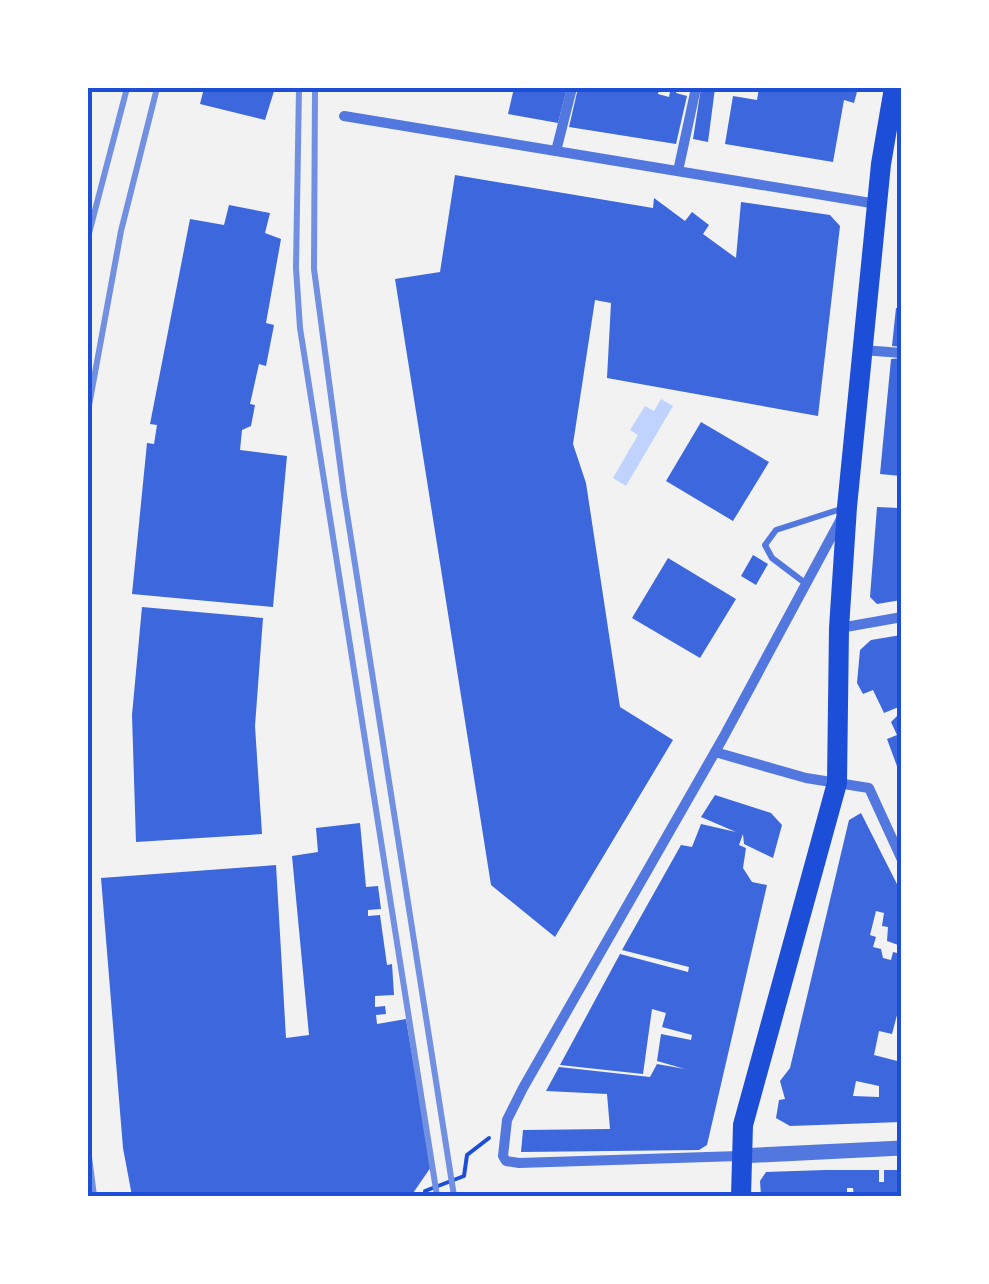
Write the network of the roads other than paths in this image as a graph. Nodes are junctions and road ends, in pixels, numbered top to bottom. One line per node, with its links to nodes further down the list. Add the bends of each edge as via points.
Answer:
1 (572, 88): 5 (street)
2 (696, 88): 6 (street)
3 (894, 88): 7 (main road)
4 (344, 116): 5 (street)
5 (556, 151): 6 (street)
6 (678, 171): 7 (street)
7 (877, 204): 8 (main road)
8 (862, 350): 9 (street); 10 (main road)
9 (902, 353)
10 (847, 507): 11 (street); 11 (lane, via 767,537 772,558); 13 (main road)
11 (805, 584): 14 (street)
12 (902, 616): 13 (street)
13 (839, 628): 15 (main road)
14 (715, 752): 15 (street); 18 (street, via 507,1120 503,1156 508,1162)
15 (838, 783): 16 (street, via 869,788); 18 (main road)
16 (902, 860)
17 (902, 1148): 18 (street)
18 (739, 1156): 19 (main road)
19 (741, 1196)

